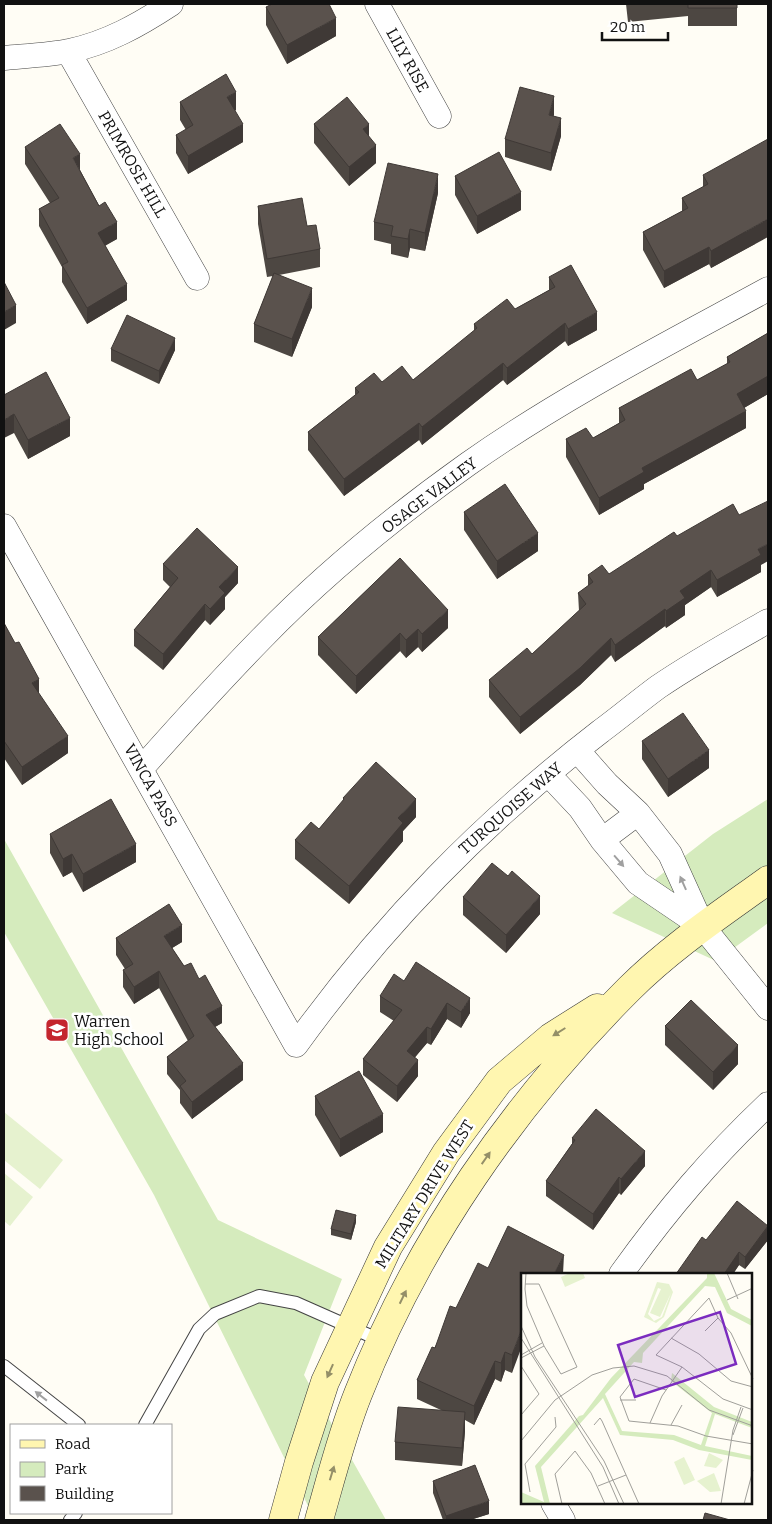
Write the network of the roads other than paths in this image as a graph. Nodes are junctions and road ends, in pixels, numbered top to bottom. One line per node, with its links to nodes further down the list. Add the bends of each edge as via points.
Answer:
1 (171, 4): 3 (street, via 103,41)
2 (377, 4): 5 (street, LILY RISE)
3 (68, 51): 4 (street); 6 (street, PRIMROSE HILL)
4 (4, 58)
5 (439, 116)
6 (197, 278)
7 (768, 289): 11 (street, OSAGE VALLEY, via 601,380 517,431 387,525 262,637)
8 (4, 526): 11 (street, VINCA PASS)
9 (768, 621): 10 (street, TURQUOISE WAY, via 658,688)
10 (577, 750): 12 (street, TURQUOISE WAY); 13 (street, via 606,784)
11 (142, 768): 19 (street, VINCA PASS)
12 (548, 774): 14 (street, via 580,808); 19 (street, TURQUOISE WAY, via 484,828 402,912)
13 (638, 813): 14 (street); 16 (street, one-way to 13, via 670,854)
14 (602, 840): 16 (street, one-way to 16, via 638,883)
15 (768, 880): 16 (main road, MILITARY DRIVE WEST)
16 (703, 927): 17 (main road, MILITARY DRIVE WEST); 18 (street)
17 (630, 988): 22 (main road, MILITARY DRIVE WEST, one-way to 22, via 551,1037 499,1081 446,1153 388,1247); 23 (main road, MILITARY DRIVE WEST, one-way to 17, via 419,1264 502,1135 577,1044)
18 (768, 1008)
19 (296, 1045)
20 (768, 1104): 21 (street, via 684,1191)
21 (622, 1273)
22 (350, 1326): 23 (lane); 26 (lane, via 296,1303 259,1296 214,1314 199,1329); 28 (main road, MILITARY DRIVE WEST, one-way to 28, via 325,1382)
23 (382, 1341): 29 (main road, MILITARY DRIVE WEST, one-way to 23, via 358,1394)
24 (4, 1366): 25 (lane, one-way to 24)
25 (77, 1424)
26 (146, 1424)
27 (554, 1504): 30 (street)
28 (283, 1520)
29 (319, 1520)
30 (563, 1520)

